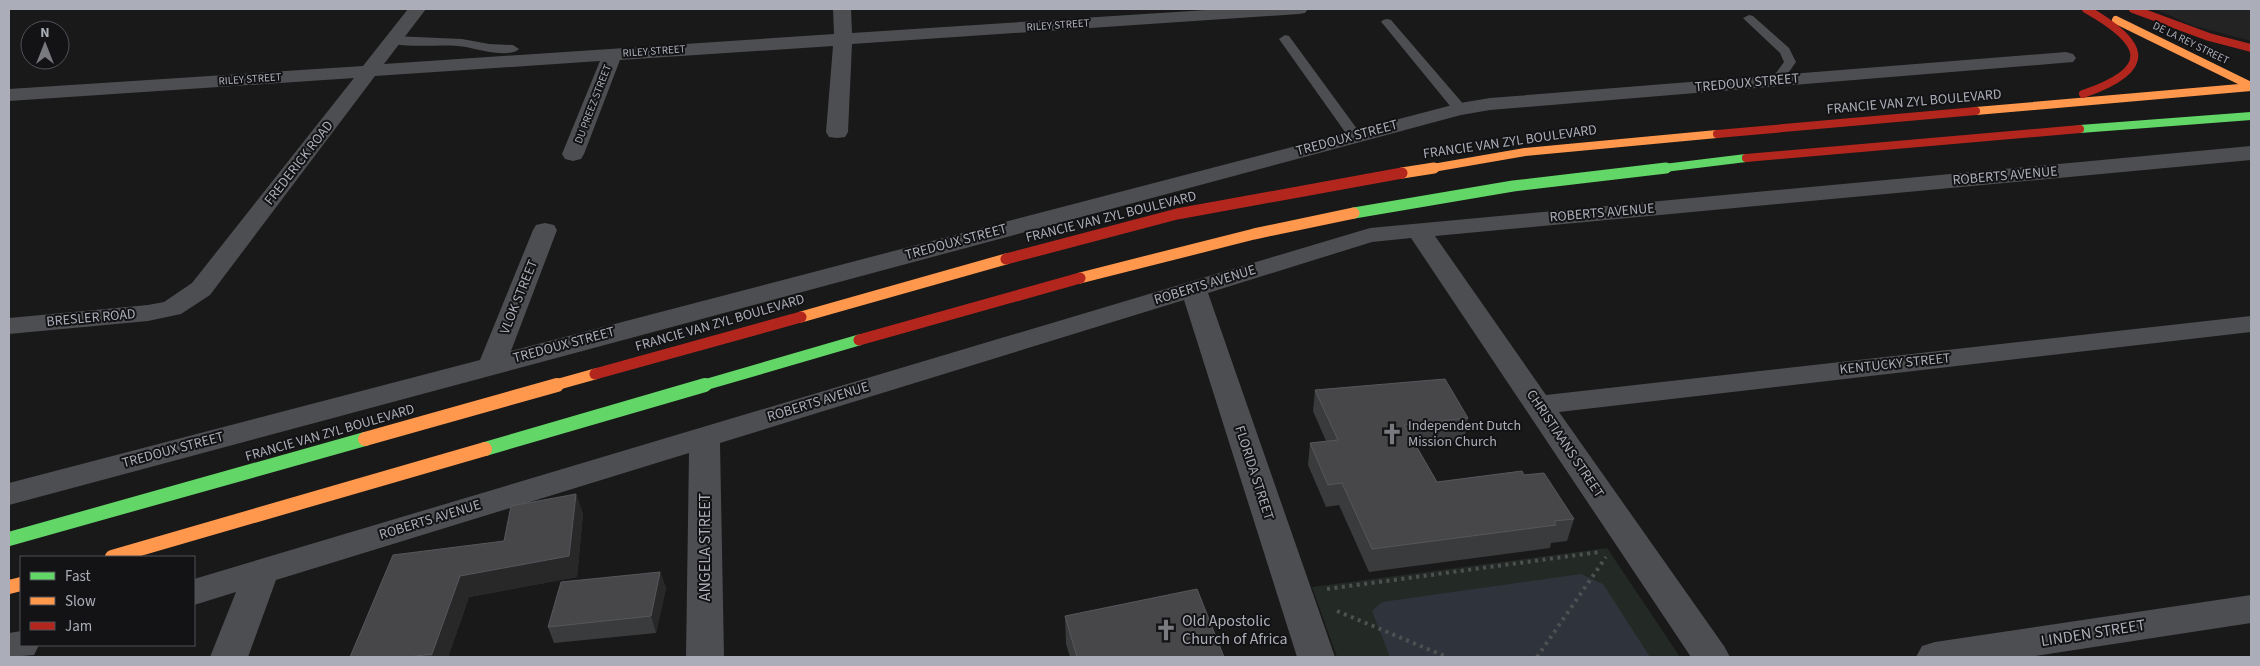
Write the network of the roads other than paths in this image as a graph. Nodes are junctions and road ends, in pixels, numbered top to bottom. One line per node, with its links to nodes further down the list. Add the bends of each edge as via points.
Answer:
1 (417, 9): 13 (street, FREDERICK ROAD)
2 (842, 9): 11 (street)
3 (1299, 9): 8 (street, RILEY STREET)
4 (2086, 9): 23 (main road, via 2128,38 2136,58 2131,69 2120,79 2094,91)
5 (2092, 9): 21 (main road, DE LA REY STREET)
6 (2124, 9): 16 (main road, DE LA REY STREET)
7 (2133, 9): 14 (main road, via 2209,37)
8 (1267, 10): 11 (street, RILEY STREET)
9 (1749, 18): 20 (lane, via 1785,51 1790,62)
10 (1387, 22): 24 (lane)
11 (843, 39): 17 (street, RILEY STREET); 26 (street)
12 (1285, 39): 27 (lane)
13 (393, 40): 15 (lane); 19 (street, FREDERICK ROAD)
14 (2251, 48)
15 (513, 49)
16 (2209, 49)
17 (613, 54): 19 (street, RILEY STREET); 29 (street, DU PREEZ STREET)
18 (2066, 58): 20 (street, TREDOUX STREET)
19 (370, 71): 22 (street, RILEY STREET); 33 (street, FREDERICK ROAD, via 201,290)
20 (1777, 80): 24 (street, TREDOUX STREET)
21 (2251, 86): 23 (main road, FRANCIE VAN ZYL BOULEVARD)
22 (9, 95)
23 (2030, 107): 40 (main road, FRANCIE VAN ZYL BOULEVARD, via 1525,152 1177,214)
24 (1460, 109): 27 (street, TREDOUX STREET)
25 (2251, 116): 41 (main road, via 1723,159 1548,181 1404,204 1215,243 1027,291)
26 (837, 132)
27 (1355, 136): 36 (street, TREDOUX STREET)
28 (2251, 153): 31 (street, ROBERTS AVENUE)
29 (573, 154)
30 (545, 230): 36 (street, VLOK STREET)
31 (1418, 230): 32 (street, ROBERTS AVENUE, via 1370,235); 37 (street, CHRISTIAANS STREET)
32 (1193, 288): 38 (street, ROBERTS AVENUE); 47 (street, FLORIDA STREET, via 1305,591)
33 (172, 308): 35 (street, BRESLER ROAD)
34 (2251, 324): 37 (street, KENTUCKY STREET)
35 (9, 326)
36 (492, 364): 39 (street, TREDOUX STREET)
37 (1538, 405): 48 (street, CHRISTIAANS STREET)
38 (705, 436): 42 (street, ROBERTS AVENUE); 46 (street, ANGELA STREET)
39 (9, 494)
40 (9, 538)
41 (115, 556)
42 (262, 571): 43 (street, ROBERTS AVENUE); 45 (street)
43 (195, 592)
44 (2251, 609): 49 (street, LINDEN STREET)
45 (229, 657)
46 (705, 657)
47 (1316, 657)
48 (1712, 657)
49 (1935, 657)

